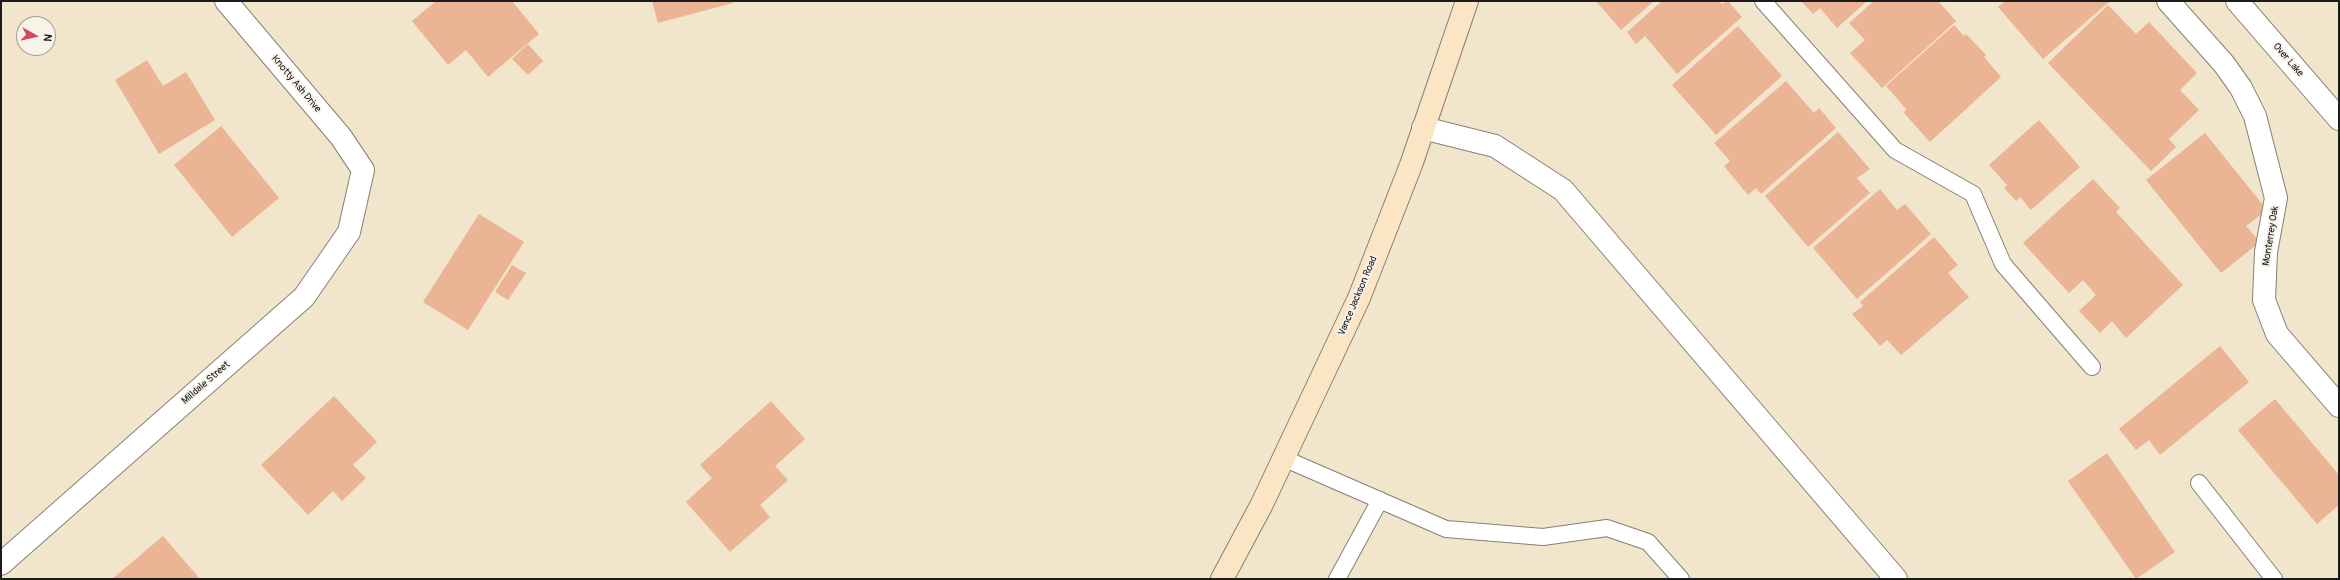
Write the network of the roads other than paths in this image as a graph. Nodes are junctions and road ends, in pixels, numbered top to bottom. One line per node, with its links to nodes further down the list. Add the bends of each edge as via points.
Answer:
1 (226, 1): 8 (street, Knotty Ash Drive, via 341,137)
2 (1467, 1): 7 (main road, Vance Jackson Road)
3 (1763, 1): 9 (lane, via 1895,150 1973,194 2003,264)
4 (2168, 1): 10 (street, Monterrey Oak, via 2224,64 2241,88 2255,116 2276,198 2266,252 2264,300 2277,334)
5 (2237, 1): 6 (street, Over Lake)
6 (2339, 119)
7 (1424, 128): 11 (main road, Vance Jackson Road, via 1360,298); 18 (street, via 1495,146 1563,190)
8 (363, 170): 14 (street, Milldale Street, via 349,232 304,297)
9 (2092, 367)
10 (2339, 406)
11 (1283, 458): 13 (lane); 15 (main road, Vance Jackson Road)
12 (2198, 483): 19 (lane)
13 (1380, 500): 16 (lane); 17 (lane, via 1446,529 1543,537 1607,528 1648,542)
14 (1, 564)
15 (1222, 579)
16 (1337, 579)
17 (1681, 579)
18 (1896, 579)
19 (2274, 579)

